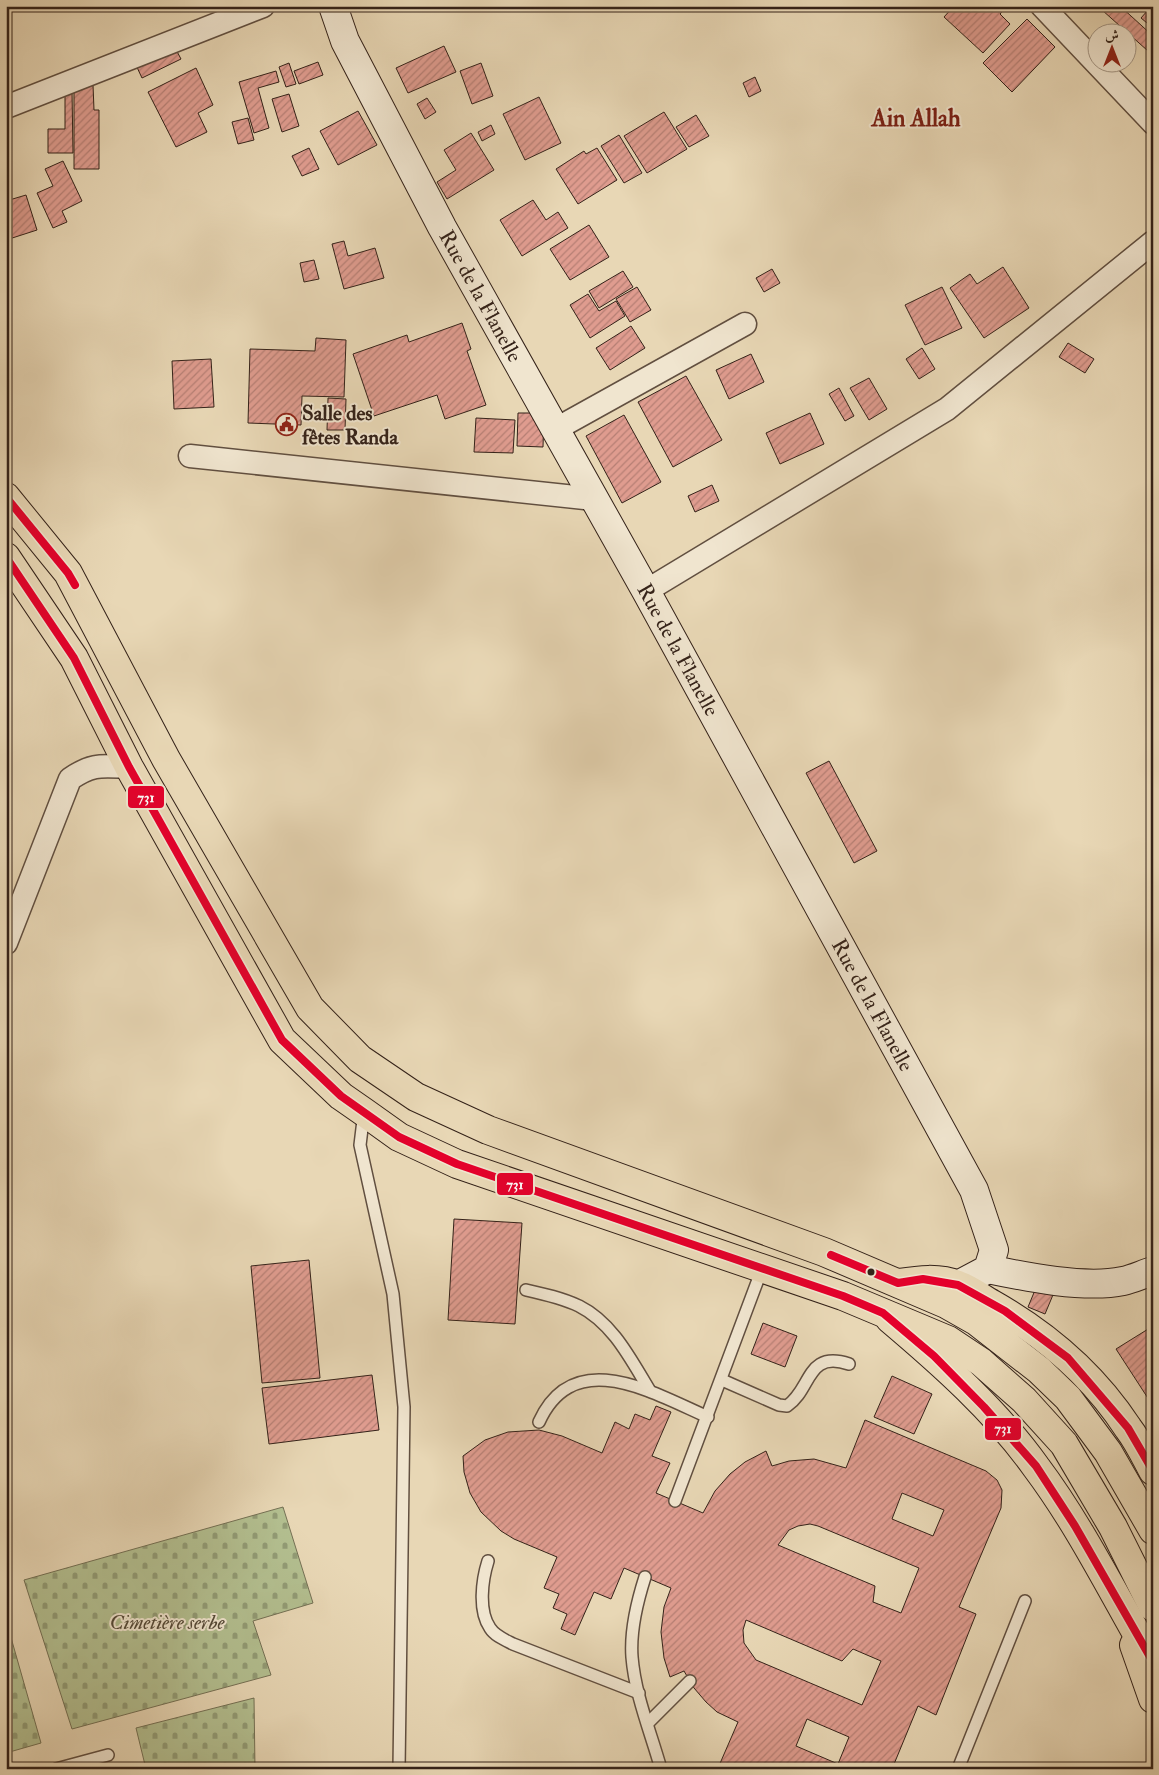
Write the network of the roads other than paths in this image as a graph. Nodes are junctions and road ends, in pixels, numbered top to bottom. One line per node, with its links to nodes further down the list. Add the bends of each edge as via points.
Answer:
1 (263, 6): 4 (street)
2 (333, 6): 8 (street, Rue de la Flanelle, via 346,42 442,227)
3 (1042, 6): 5 (street)
4 (6, 107)
5 (1153, 123)
6 (1153, 242): 13 (street, via 947,409)
7 (745, 324): 8 (street)
8 (556, 429): 11 (street, Rue de la Flanelle)
9 (190, 456): 11 (street)
10 (6, 497): 20 (main road, via 68,573 166,759 310,1008 360,1059 416,1097 488,1130 824,1252)
11 (594, 499): 13 (street, Rue de la Flanelle)
12 (6, 557): 14 (main road, via 74,658)
13 (646, 591): 18 (street, Rue de la Flanelle, via 974,1190 994,1250)
14 (129, 767): 15 (street, via 91,767 70,779); 16 (main road, via 282,1040 341,1096)
15 (6, 943)
16 (364, 1112): 17 (main road, via 399,1137 457,1164); 44 (lane, via 360,1145 393,1294 404,1407)
17 (762, 1269): 23 (main road); 25 (lane)
18 (988, 1269): 19 (street, via 1076,1283 1122,1281); 21 (street)
19 (1153, 1271)
20 (898, 1283): 21 (main road, via 923,1279); 31 (main road, via 976,1321 1039,1370 1068,1398 1108,1452)
21 (958, 1285): 29 (main road, via 1005,1311 1068,1358 1128,1428)
22 (526, 1290): 26 (lane, via 558,1297 594,1315 612,1332)
23 (883, 1313): 35 (main road, via 934,1356 1036,1466 1075,1526); 36 (main road, via 948,1340 981,1362 1024,1400 1064,1444 1088,1482)
24 (849, 1364): 25 (lane, via 838,1361 819,1364 810,1372 794,1402 787,1406)
25 (722, 1380): 27 (lane)
26 (650, 1392): 27 (lane); 28 (lane, via 608,1379 591,1378 553,1397)
27 (708, 1417): 30 (lane)
28 (539, 1422)
29 (1153, 1471)
30 (675, 1501)
31 (1153, 1530)
32 (488, 1561): 39 (lane, via 482,1589 489,1627 496,1635)
33 (645, 1577): 39 (lane, via 632,1636)
34 (1025, 1600): 46 (lane)
35 (1120, 1606): 37 (main road); 40 (main road)
36 (1153, 1607)
37 (1153, 1662)
38 (690, 1681): 41 (lane)
39 (639, 1693): 41 (lane)
40 (1153, 1699)
41 (648, 1723): 45 (lane)
42 (108, 1755): 43 (lane)
43 (56, 1769)
44 (399, 1769)
45 (661, 1769)
46 (958, 1769)

